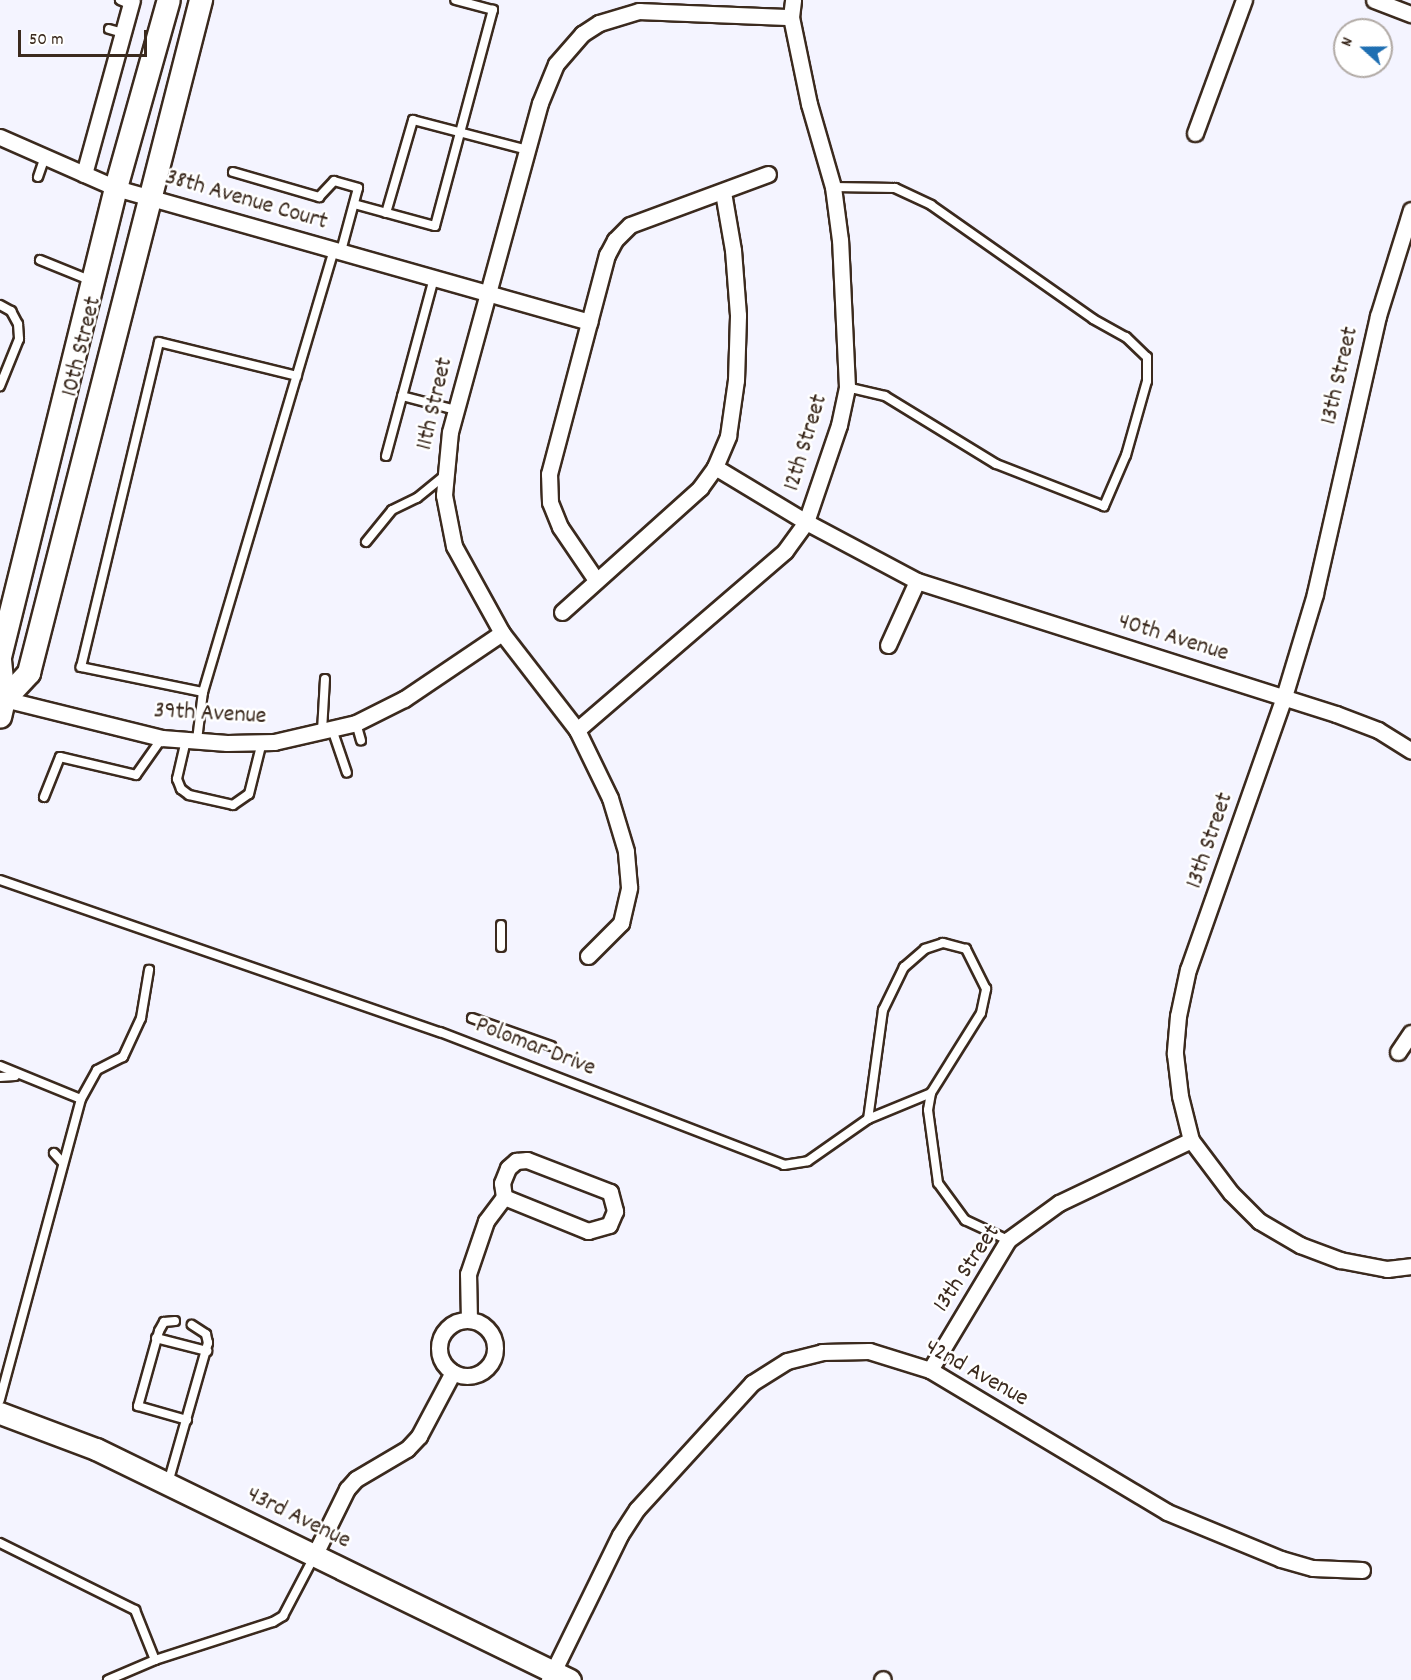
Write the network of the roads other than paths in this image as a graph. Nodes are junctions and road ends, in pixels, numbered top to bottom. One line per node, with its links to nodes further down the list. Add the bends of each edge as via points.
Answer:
1 (169, 0): 20 (main road, 10th Street)
2 (201, 0): 22 (main road, 10th Street)
3 (455, 0): 10 (lane, via 492,10)
4 (793, 0): 9 (street, 12th Street)
5 (1244, 0): 11 (street)
6 (1374, 0): 8 (street)
7 (128, 2): 16 (street, via 116,31)
8 (1411, 14)
9 (792, 17): 13 (street, 11th Street, via 639,11 599,23 582,34 556,64); 19 (street, 12th Street, via 809,104)
10 (460, 132): 13 (lane); 25 (lane, via 413,120); 25 (lane, via 435,226)
11 (1195, 133)
12 (0, 137): 14 (street, 38th Avenue Court)
13 (527, 150): 31 (street, 11th Street)
14 (45, 157): 16 (street, 38th Avenue Court); 18 (lane)
15 (233, 172): 23 (lane, via 319,198 334,181 358,188)
16 (84, 174): 20 (street, 38th Avenue Court)
17 (768, 174): 21 (street)
18 (38, 177)
19 (833, 187): 36 (street, 12th Street); 36 (lane, via 895,188 931,205 1093,320 1126,337 1148,357 1147,381 1126,455 1104,506 996,464 885,396)
20 (116, 188): 22 (street, 38th Avenue Court); 30 (main road, 10th Street)
21 (723, 192): 33 (street, via 630,225 615,240); 40 (street, via 733,250 737,336 728,436)
22 (149, 197): 27 (street, 38th Avenue Court); 53 (main road, 10th Street, via 29,673)
23 (354, 204): 25 (lane); 27 (lane)
24 (1411, 210): 26 (street, 13th Street)
25 (386, 213)
26 (1407, 240): 52 (street, 13th Street, via 1378,316 1316,594)
27 (338, 250): 29 (street, 38th Avenue Court); 34 (lane)
28 (40, 260): 30 (lane)
29 (434, 277): 31 (street, 38th Avenue Court); 37 (lane)
30 (93, 281): 49 (main road, 10th Street)
31 (487, 291): 33 (street, 38th Avenue Court); 38 (street, 11th Street)
32 (0, 305): 35 (lane, via 11,311 18,324 19,339)
33 (589, 322): 44 (street, via 549,474 550,502 560,527)
34 (297, 376): 51 (lane); 51 (lane, via 159,342 81,667)
35 (0, 386)
36 (847, 387): 42 (street, 12th Street, via 826,468)
37 (402, 396): 38 (lane); 39 (lane)
38 (456, 410): 41 (street, 11th Street)
39 (386, 456)
40 (715, 467): 42 (street, 40th Avenue); 44 (street, via 700,488)
41 (444, 476): 43 (lane, via 417,498 392,510); 47 (street, 11th Street, via 454,546)
42 (806, 522): 45 (street, 40th Avenue); 55 (street, 12th Street, via 785,551 750,586)
43 (366, 542)
44 (596, 580): 46 (street)
45 (917, 580): 48 (street); 52 (street, 40th Avenue)
46 (562, 612)
47 (502, 633): 54 (street, 39th Avenue, via 404,699); 55 (street, 11th Street)
48 (888, 645)
49 (0, 658): 53 (main road, 10th Street)
50 (325, 679): 56 (lane)
51 (203, 692): 58 (lane)
52 (1284, 697): 61 (street, 40th Avenue, via 1378,730); 79 (street, 13th Street, via 1188,969 1178,1017 1177,1075)
53 (1, 705): 57 (street, 39th Avenue)
54 (356, 723): 56 (street, 39th Avenue); 59 (lane)
55 (578, 730): 67 (street, 11th Street, via 619,821 627,850 629,887 621,923)
56 (327, 731): 60 (street, 39th Avenue); 62 (lane)
57 (162, 738): 58 (street, 39th Avenue); 63 (lane, via 136,775 60,757)
58 (191, 740): 60 (street, 39th Avenue); 60 (lane, via 177,778 181,789 189,795 233,805 249,794)
59 (361, 740)
60 (262, 742)
61 (1411, 751)
62 (347, 773)
63 (44, 797)
64 (0, 880): 78 (lane, Polomar Drive, via 440,1032 784,1165 808,1161 830,1150)
65 (501, 925): 66 (lane)
66 (501, 947)
67 (588, 956)
68 (149, 970): 77 (lane, via 141,1018 123,1057 97,1070)
69 (472, 1018): 71 (lane)
70 (1411, 1033): 72 (street)
71 (551, 1046)
72 (1398, 1052)
73 (0, 1066): 74 (lane)
74 (17, 1076): 75 (lane); 77 (lane)
75 (0, 1077)
76 (931, 1093): 78 (lane, Polomar Drive); 78 (lane, via 968,1038 981,1013 986,989 966,950 943,943 925,949 904,967 883,1010); 83 (lane, via 928,1110 938,1183 965,1220)
77 (81, 1099): 81 (lane)
78 (868, 1119)
79 (1191, 1140): 83 (street, 13th Street, via 1059,1203); 84 (street, via 1231,1193 1259,1221 1300,1245 1340,1260 1387,1269)
80 (54, 1153): 81 (lane)
81 (63, 1163): 92 (lane, via 49,1202)
82 (504, 1197): 82 (street, via 588,1231 609,1225 615,1211 615,1202 602,1187 527,1160 516,1161 508,1168 502,1183); 85 (street, via 486,1221 468,1274)
83 (1008, 1240): 90 (street, 13th Street)
84 (1411, 1266)
85 (469, 1320): 91 (street, via 451,1325 440,1340 441,1359); 91 (street, via 491,1334 492,1360 480,1373)
86 (175, 1321): 88 (lane, via 164,1322)
87 (192, 1325): 89 (lane, via 206,1334)
88 (156, 1338): 89 (lane); 94 (lane, via 138,1406)
89 (207, 1351): 94 (lane)
90 (930, 1370): 98 (street, 42nd Avenue, via 1167,1512 1281,1559 1313,1568); 100 (street, 42nd Avenue, via 869,1351 822,1352 787,1361 752,1383 637,1509 620,1535)
91 (453, 1372): 97 (street, via 419,1436 407,1449 356,1479 347,1489)
92 (0, 1400)
93 (0, 1413): 95 (street, 43rd Avenue, via 62,1434)
94 (187, 1420): 95 (lane)
95 (168, 1484): 97 (street, 43rd Avenue)
96 (0, 1543): 99 (lane, via 135,1610)
97 (314, 1556): 99 (lane, via 283,1616); 100 (street, 43rd Avenue)
98 (1362, 1570)
99 (155, 1660): 101 (lane)
100 (557, 1677)
101 (108, 1680)

